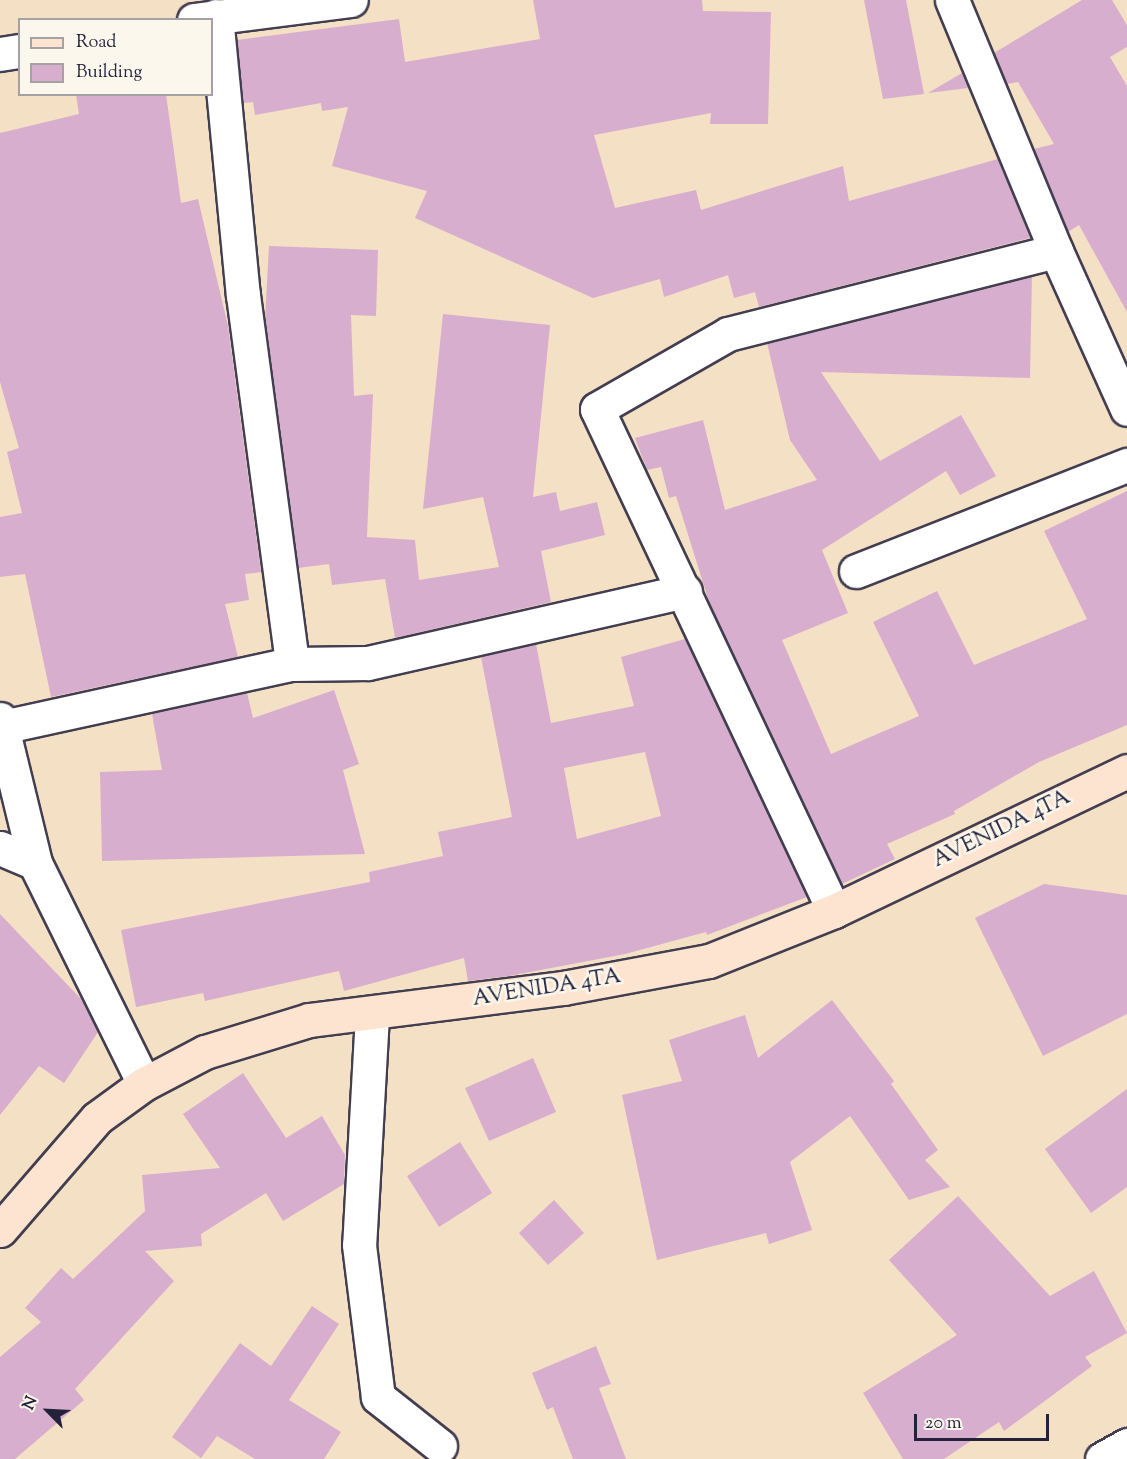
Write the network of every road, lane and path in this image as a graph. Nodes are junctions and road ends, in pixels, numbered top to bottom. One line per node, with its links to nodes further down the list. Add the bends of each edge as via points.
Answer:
1 (351, 0): 3 (street)
2 (952, 0): 7 (street)
3 (205, 18)
4 (18, 51): 5 (street)
5 (0, 54)
6 (213, 76): 12 (street)
7 (1056, 250): 8 (street); 11 (street, via 728,334 597,409)
8 (1127, 409)
9 (1127, 465): 10 (street)
10 (856, 571)
11 (685, 591): 12 (street, via 368,663); 17 (street)
12 (292, 664): 13 (street)
13 (1, 723): 16 (street)
14 (1127, 771): 17 (street, AVENIDA 4TA)
15 (0, 848): 16 (street)
16 (35, 863): 19 (street)
17 (834, 911): 18 (street, AVENIDA 4TA, via 709,961 563,988)
18 (372, 1015): 19 (street, AVENIDA 4TA, via 309,1020 205,1052); 22 (street, via 359,1245 378,1397)
19 (144, 1084): 20 (street, AVENIDA 4TA, via 97,1118)
20 (0, 1230)
21 (1127, 1445): 23 (street)
22 (440, 1446)
23 (1102, 1459)

